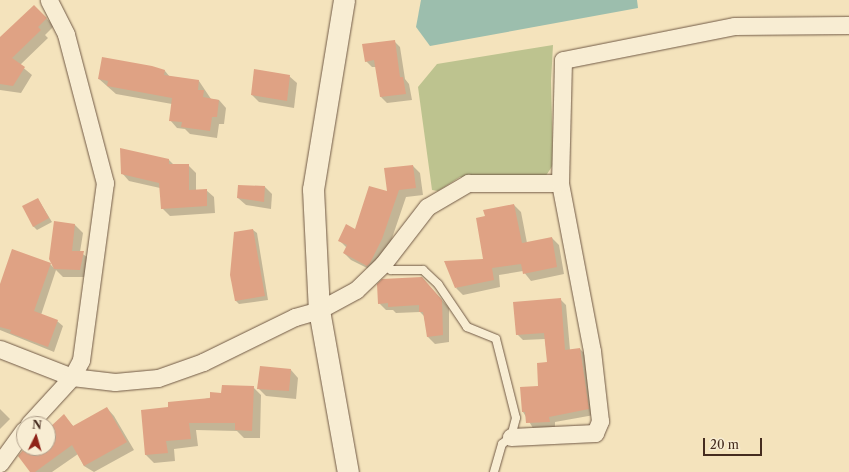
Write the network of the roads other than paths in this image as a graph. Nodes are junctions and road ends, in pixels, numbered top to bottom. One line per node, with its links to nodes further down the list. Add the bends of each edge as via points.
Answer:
1 (49, 0): 8 (street, via 66,34 105,183 81,360)
2 (344, 0): 6 (street, via 313,189)
3 (849, 25): 4 (street, via 734,26 563,60)
4 (560, 184): 5 (street, via 468,183 427,207); 10 (street, via 592,351 600,421 595,433)
5 (383, 264): 6 (street, via 356,290); 10 (lane, via 391,270 423,270 438,284 467,327 496,339 516,418)
6 (319, 310): 8 (street, via 296,316 203,362 158,378 115,382); 13 (street)
7 (0, 349): 8 (street)
8 (72, 377): 9 (street)
9 (36, 416)
10 (511, 437): 14 (lane, via 502,444)
11 (16, 441): 12 (street)
12 (0, 463)
13 (348, 472)
14 (494, 472)

